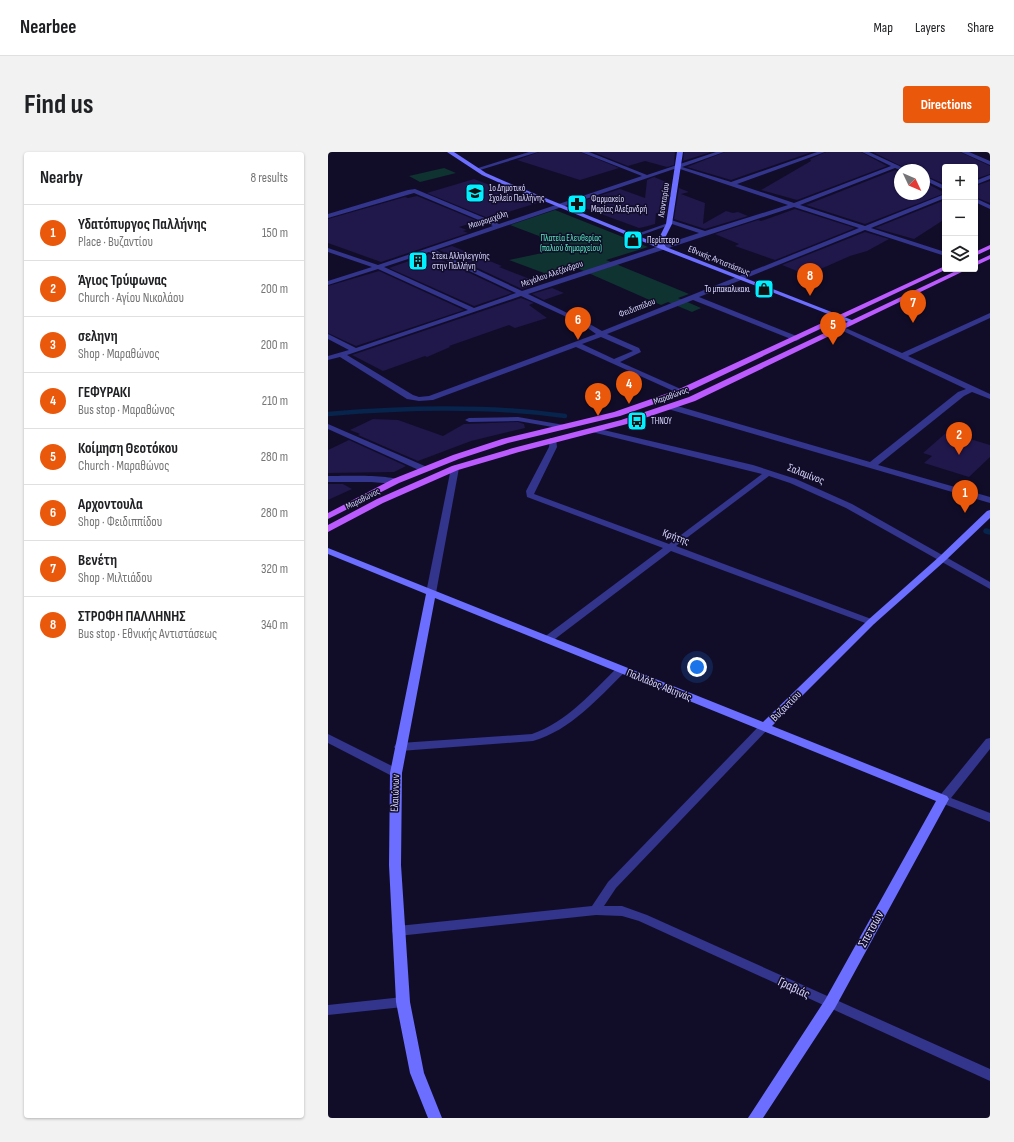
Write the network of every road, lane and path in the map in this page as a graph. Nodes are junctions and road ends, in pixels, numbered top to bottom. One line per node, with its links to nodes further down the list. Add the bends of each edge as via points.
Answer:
1 (450, 152): 13 (main road, Εθνικής Αντιστάσεως)
2 (535, 152): 13 (street)
3 (584, 152): 14 (street)
4 (680, 152): 10 (main road, Λεονταρίου)
5 (721, 152): 10 (street, via 690,163)
6 (822, 152): 18 (street)
7 (865, 152): 11 (street)
8 (964, 152): 9 (street)
9 (990, 163)
10 (678, 164): 14 (street, Μαυρομιχάλη); 18 (street); 26 (main road, Λεονταρίου)
11 (894, 166)
12 (894, 166): 22 (street, Μεγάλου Αλεξάνδρου)
13 (478, 169): 23 (main road, Εθνικής Αντιστάσεως, via 498,180)
14 (648, 177): 23 (street, Μαυρομιχάλη)
15 (990, 177): 17 (street)
16 (930, 181): 19 (street)
17 (978, 182)
18 (732, 184): 22 (street)
19 (942, 187)
20 (942, 197): 28 (street, Φειδιππίδου)
21 (978, 201): 24 (street)
22 (794, 204): 28 (street); 29 (street, Μεγάλου Αλεξάνδρου)
23 (560, 205): 27 (street, Μαυρομιχάλη); 30 (main road, Εθνικής Αντιστάσεως)
24 (990, 207)
25 (328, 216): 27 (street, via 416,191)
26 (669, 222): 29 (street); 30 (street); 32 (main road, Λεονταρίου, via 660,240)
27 (499, 226): 34 (street, Μαυρομιχάλη)
28 (866, 228): 35 (street); 42 (street, Φειδιππίδου)
29 (706, 234): 32 (street, Μεγάλου Αλεξάνδρου)
30 (634, 236): 32 (main road, Εθνικής Αντιστάσεως)
31 (990, 247): 36 (main road)
32 (663, 248): 42 (main road, Εθνικής Αντιστάσεως); 44 (street, Μεγάλου Αλεξάνδρου)
33 (328, 250): 39 (street)
34 (430, 250): 39 (street, Μαυρομιχάλη); 44 (street)
35 (942, 253)
36 (978, 253)
37 (990, 257): 38 (main road)
38 (978, 263)
39 (378, 268): 43 (street, Μαυρομιχάλη); 46 (street)
40 (942, 269): 48 (main road, Μαραθώνος)
41 (959, 272): 49 (main road, Μαραθώνος)
42 (739, 278): 45 (street, Φειδιππίδου); 48 (main road, Εθνικής Αντιστάσεως)
43 (328, 283)
44 (522, 294): 46 (street, Μεγάλου Αλεξάνδρου); 52 (street)
45 (692, 298): 52 (street, Φειδιππίδου); 54 (street)
46 (474, 310): 56 (street, Μεγάλου Αλεξάνδρου)
47 (990, 315): 58 (street)
48 (841, 318): 49 (main road, Εθνικής Αντιστάσεως); 50 (main road, Μαραθώνος)
49 (853, 322): 51 (main road, Μαραθώνος)
50 (830, 323): 51 (street); 54 (main road, Μαραθώνος)
51 (842, 328): 58 (street); 64 (main road, Μαραθώνος)
52 (601, 333): 55 (street, Φειδιππίδου); 60 (street, via 637,352)
53 (328, 336): 56 (street)
54 (796, 339): 62 (main road, Μαραθώνος)
55 (576, 344): 57 (street, Φειδιππίδου, via 430,398 419,399 410,397); 60 (street)
56 (355, 351): 57 (street, Μεγάλου Αλεξάνδρου)
57 (341, 355): 59 (street, Μεγάλου Αλεξάνδρου)
58 (902, 356): 61 (street)
59 (328, 358)
60 (616, 361): 62 (street)
61 (972, 389): 63 (street); 70 (street, via 961,394)
62 (680, 392): 67 (main road, Μαραθώνος, via 641,407)
63 (990, 397)
64 (671, 407): 68 (main road, Μαραθώνος); 70 (street)
65 (469, 420): 67 (street, via 518,419)
66 (328, 426): 72 (street)
67 (564, 427): 72 (main road, Μαραθώνος, via 476,450)
68 (595, 430): 69 (main road, Μαραθώνος); 73 (street, Σαλαμίνος)
69 (553, 440): 71 (main road, Μαραθώνος); 80 (street, Κρήτης, via 553,447 530,495)
70 (871, 466): 76 (street)
71 (455, 468): 79 (main road, Μαραθώνος, via 380,501); 84 (street, Ελαιώνων)
72 (424, 469): 75 (main road, Μαραθώνος)
73 (769, 472): 80 (street); 82 (street, Σαλαμίνος, via 849,506)
74 (328, 479): 75 (street, via 371,478)
75 (396, 481): 78 (main road, Μαραθώνος)
76 (990, 500)
77 (990, 513): 82 (main road, Βυζαντίου)
78 (328, 516)
79 (328, 529)
80 (669, 547): 85 (street, Κρήτης); 86 (street)
81 (328, 551): 84 (main road, Παλλάδος Αθιηνάς)
82 (943, 558): 83 (street, Σαλαμίνος); 85 (main road, Βυζαντίου)
83 (990, 586)
84 (431, 593): 86 (main road, Παλλάδος Αθιηνάς); 91 (main road, Ελαιώνων)
85 (871, 622): 88 (main road, Βυζαντίου)
86 (547, 640): 87 (main road, Παλλάδος Αθιηνάς)
87 (622, 670): 88 (main road, Παλλάδος Αθιηνάς); 91 (street, via 569,718 545,734)
88 (764, 727): 93 (main road, Παλλάδος Αθιηνάς); 95 (street, Βυζαντίου, via 612,885)
89 (328, 738): 92 (street)
90 (990, 742): 93 (street, Σπετσών)
91 (400, 747): 92 (main road, Ελαιώνων)
92 (396, 772): 96 (main road, Ελαιώνων, via 395,865)
93 (943, 799): 94 (street, Παλλάδος Αθιηνάς); 98 (main road, Σπετσών)
94 (990, 818)
95 (596, 910): 96 (street, Γραβιάς); 98 (street, Γραβιάς, via 622,911 643,918)
96 (398, 931): 97 (main road, Ελαιώνων)
97 (403, 1002): 99 (street); 101 (main road, Ελαιώνων, via 417,1073)
98 (830, 1004): 100 (street, Γραβιάς); 102 (main road, Σπετσών)
99 (328, 1010)
100 (990, 1075)
101 (435, 1118)
102 (756, 1118)

